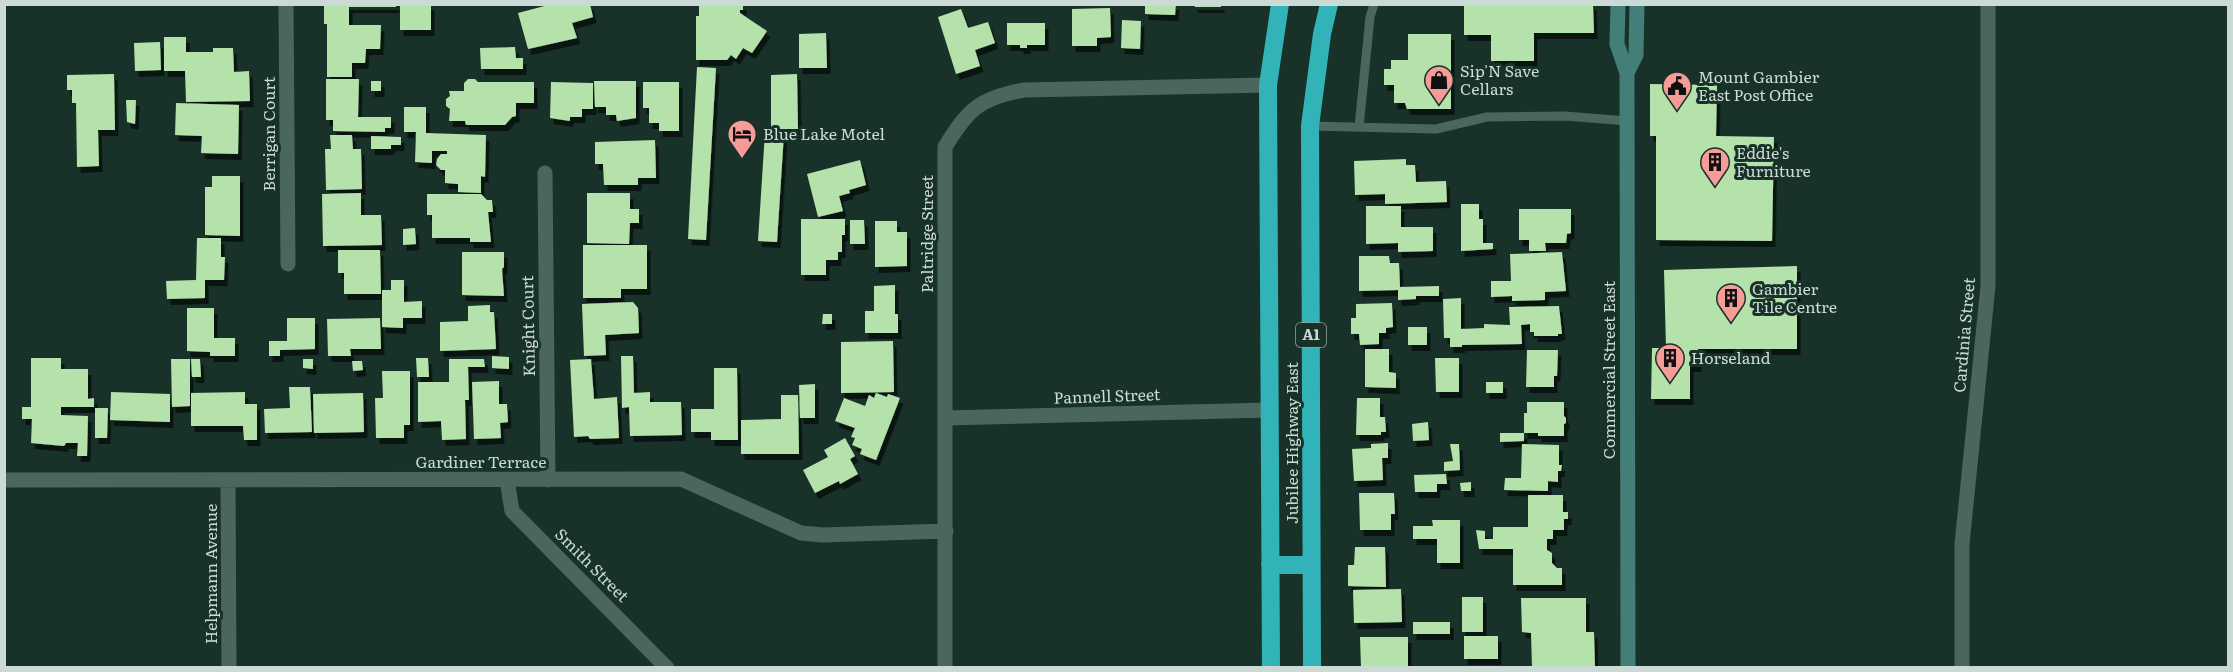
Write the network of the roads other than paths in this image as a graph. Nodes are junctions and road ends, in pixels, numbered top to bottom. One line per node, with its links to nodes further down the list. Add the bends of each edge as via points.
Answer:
1 (286, 4): 14 (street, Berrigan Court)
2 (1280, 4): 9 (highway, Jubilee Highway East)
3 (1329, 4): 11 (highway, Jubilee Highway East / A1)
4 (1374, 4): 12 (lane)
5 (1618, 4): 8 (street, Commercial Street East, via 1617,44)
6 (1637, 4): 8 (street, Commercial Street East, via 1636,55)
7 (1988, 4): 30 (street, Cardinia Street, via 1988,286 1962,544)
8 (1627, 73): 10 (street, Commercial Street East)
9 (1268, 85): 15 (highway, Jubilee Highway East); 16 (street, Paltridge Street, via 1024,90 998,95 974,107 945,147)
10 (1627, 121): 12 (lane, via 1565,116 1487,117 1436,129); 29 (street, Commercial Street East)
11 (1310, 126): 12 (lane); 23 (highway, Jubilee Highway East / A1)
12 (1359, 127)
13 (545, 172): 20 (street, Knight Court)
14 (288, 264)
15 (1269, 410): 16 (street, Pannell Street); 22 (highway, Jubilee Highway East)
16 (945, 418): 21 (street, Paltridge Street)
17 (4, 480): 18 (street, Gardiner Terrace)
18 (228, 480): 19 (street, Gardiner Terrace); 24 (street, Helpmann Avenue)
19 (507, 480): 20 (street, Gardiner Terrace); 25 (street, Smith Street, via 512,511)
20 (548, 480): 21 (street, Gardiner Terrace, via 681,479 801,533)
21 (946, 531): 26 (street, Paltridge Street)
22 (1270, 565): 23 (highway); 27 (highway, Jubilee Highway East)
23 (1311, 565): 28 (highway, Jubilee Highway East / A1)
24 (229, 668)
25 (667, 668)
26 (945, 668)
27 (1271, 668)
28 (1312, 668)
29 (1628, 668)
30 (1962, 668)

